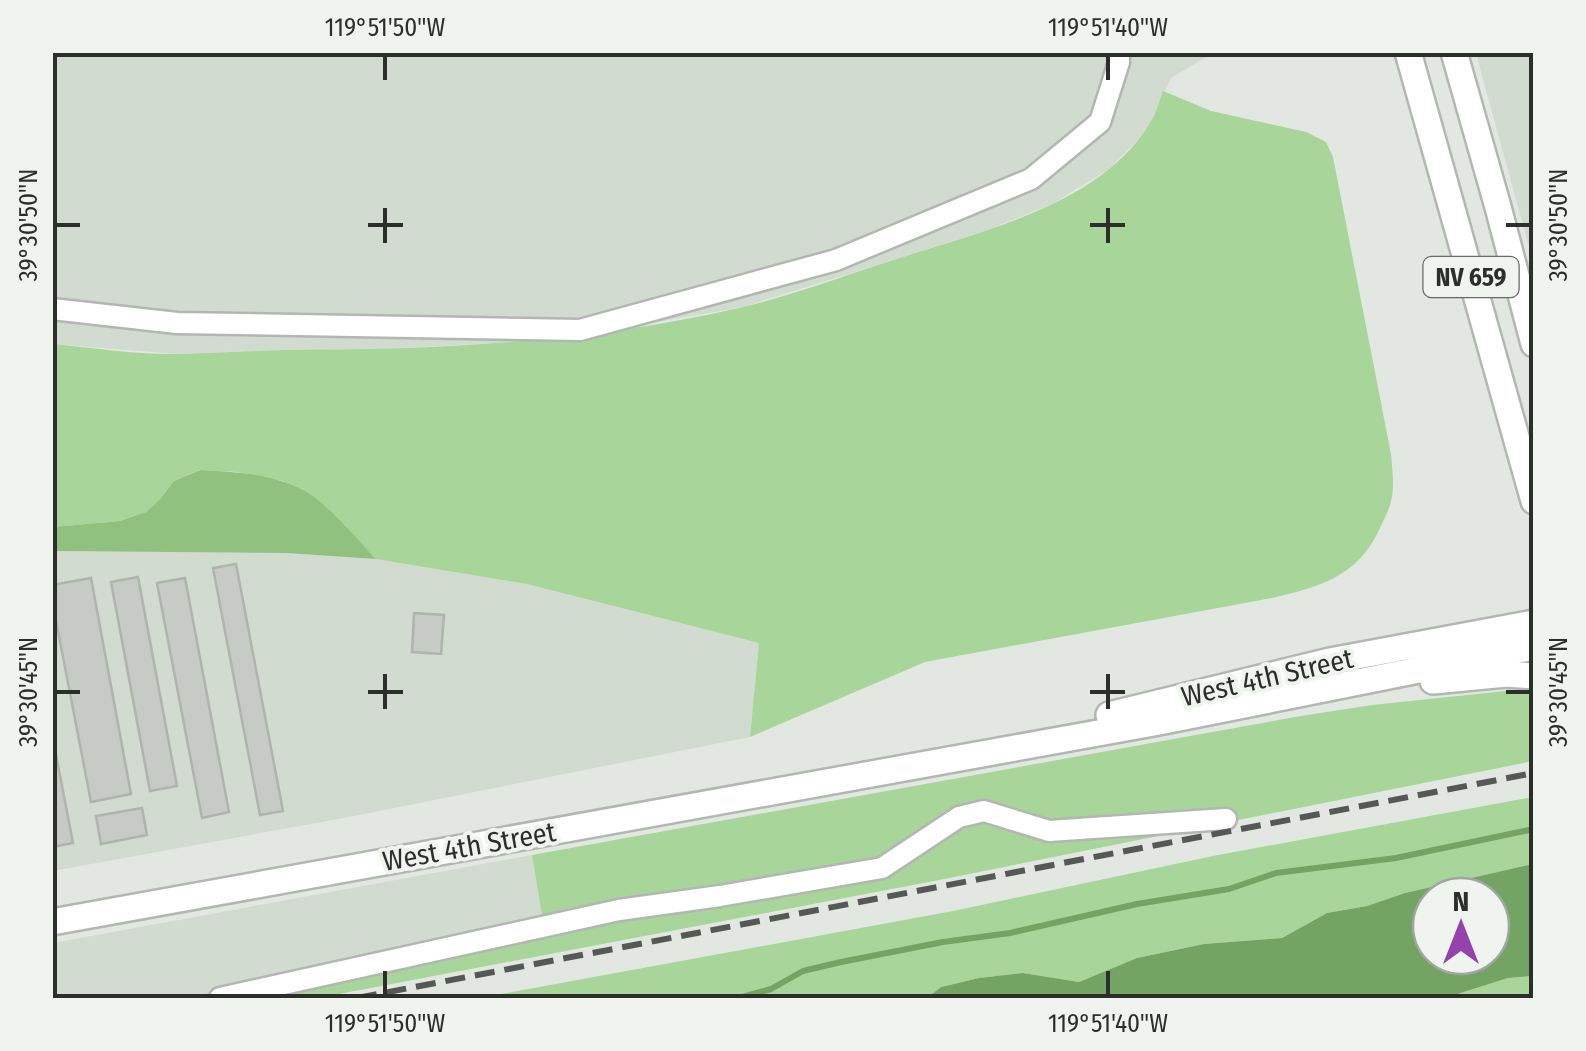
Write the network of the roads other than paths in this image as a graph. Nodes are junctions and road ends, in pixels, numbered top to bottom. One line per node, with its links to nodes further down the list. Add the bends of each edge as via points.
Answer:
1 (1120, 52): 5 (lane, via 1100,122 1031,179 836,260 580,330 177,324)
2 (1408, 52): 7 (main road, NV 659)
3 (1454, 52): 4 (main road, NV 659)
4 (1524, 270): 6 (main road, NV 659)
5 (52, 309)
6 (1534, 344)
7 (1534, 501)
8 (1534, 623): 12 (main road, West 4th Street, via 1330,661)
9 (1534, 647): 11 (main road, West 4th Street)
10 (1534, 676): 11 (main road)
11 (1364, 681): 12 (main road, West 4th Street)
12 (886, 770): 14 (main road, West 4th Street)
13 (1226, 820): 15 (lane, via 1050,830 984,811 960,818 882,868 619,910)
14 (52, 922)
15 (220, 998)

